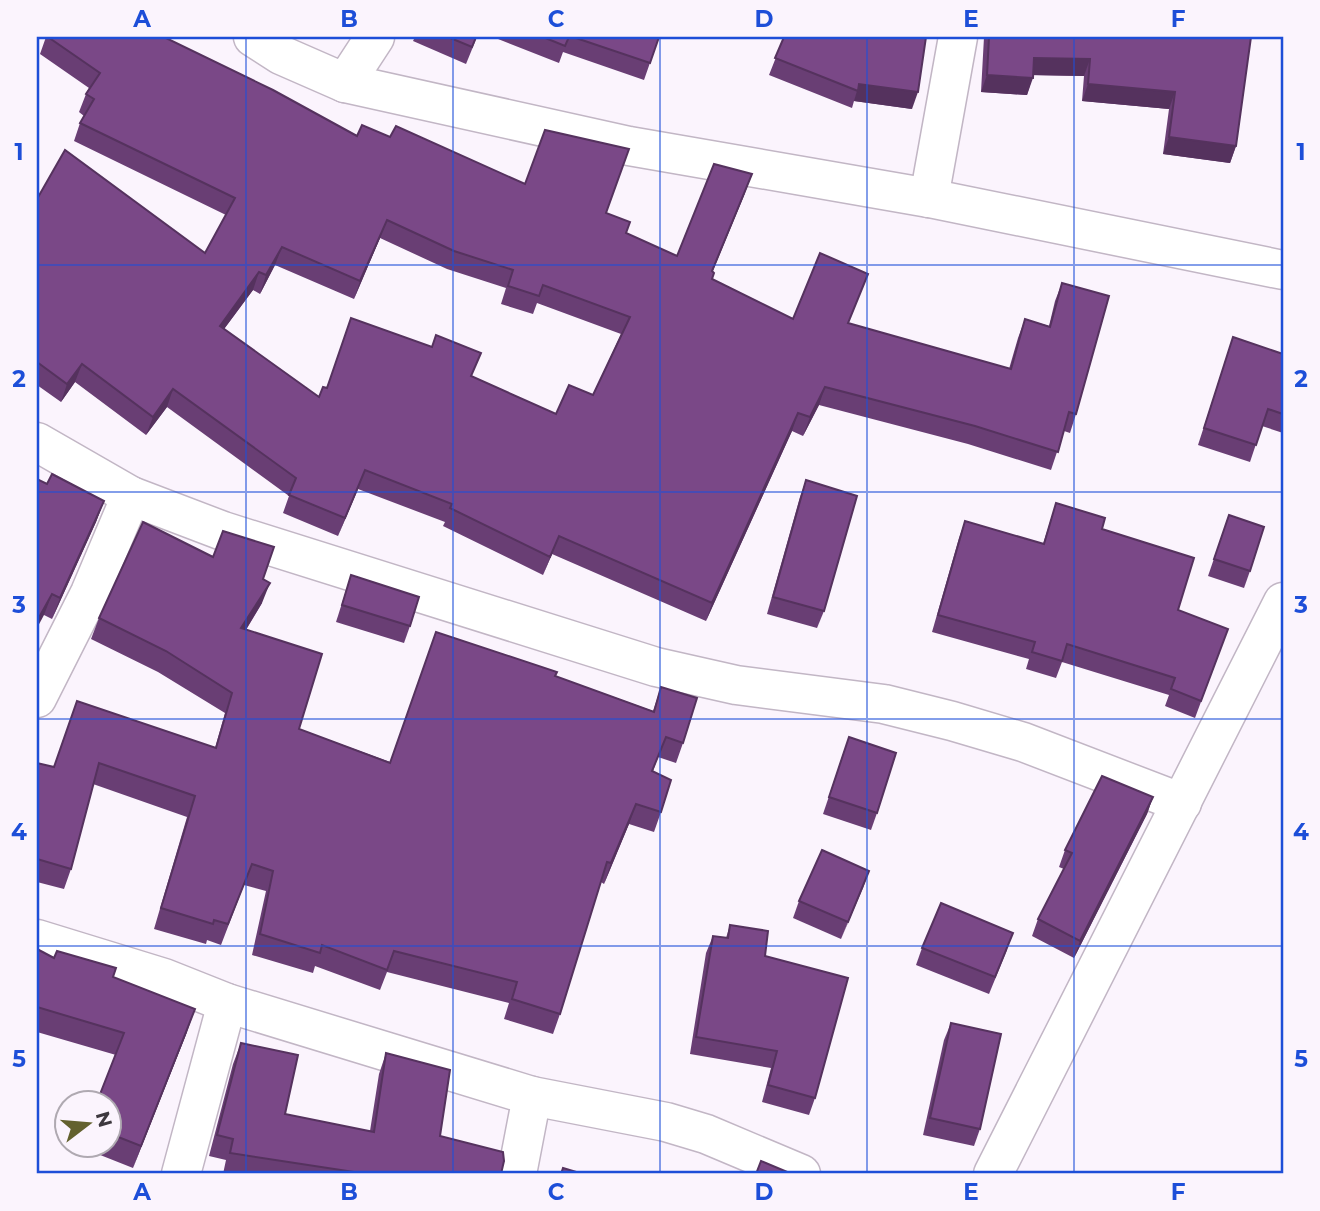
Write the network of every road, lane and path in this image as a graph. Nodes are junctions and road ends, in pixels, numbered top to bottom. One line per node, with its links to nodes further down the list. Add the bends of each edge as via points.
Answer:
1 (253, 37): 4 (street, via 281,55)
2 (374, 37): 4 (street)
3 (958, 37): 5 (street)
4 (345, 83): 5 (street, via 629,146)
5 (929, 198): 6 (street)
6 (1283, 271)
7 (37, 442): 8 (street)
8 (131, 496): 10 (street, via 90,593); 11 (street, via 223,531 656,667 736,685 884,704 952,721 1034,746)
9 (1283, 602): 11 (street)
10 (37, 698)
11 (1182, 803): 18 (street)
12 (37, 939): 13 (street, via 164,978)
13 (227, 1003): 14 (street); 15 (street)
14 (532, 1096): 16 (street); 17 (street, via 666,1122)
15 (181, 1174)
16 (517, 1174)
17 (801, 1174)
18 (993, 1174)

